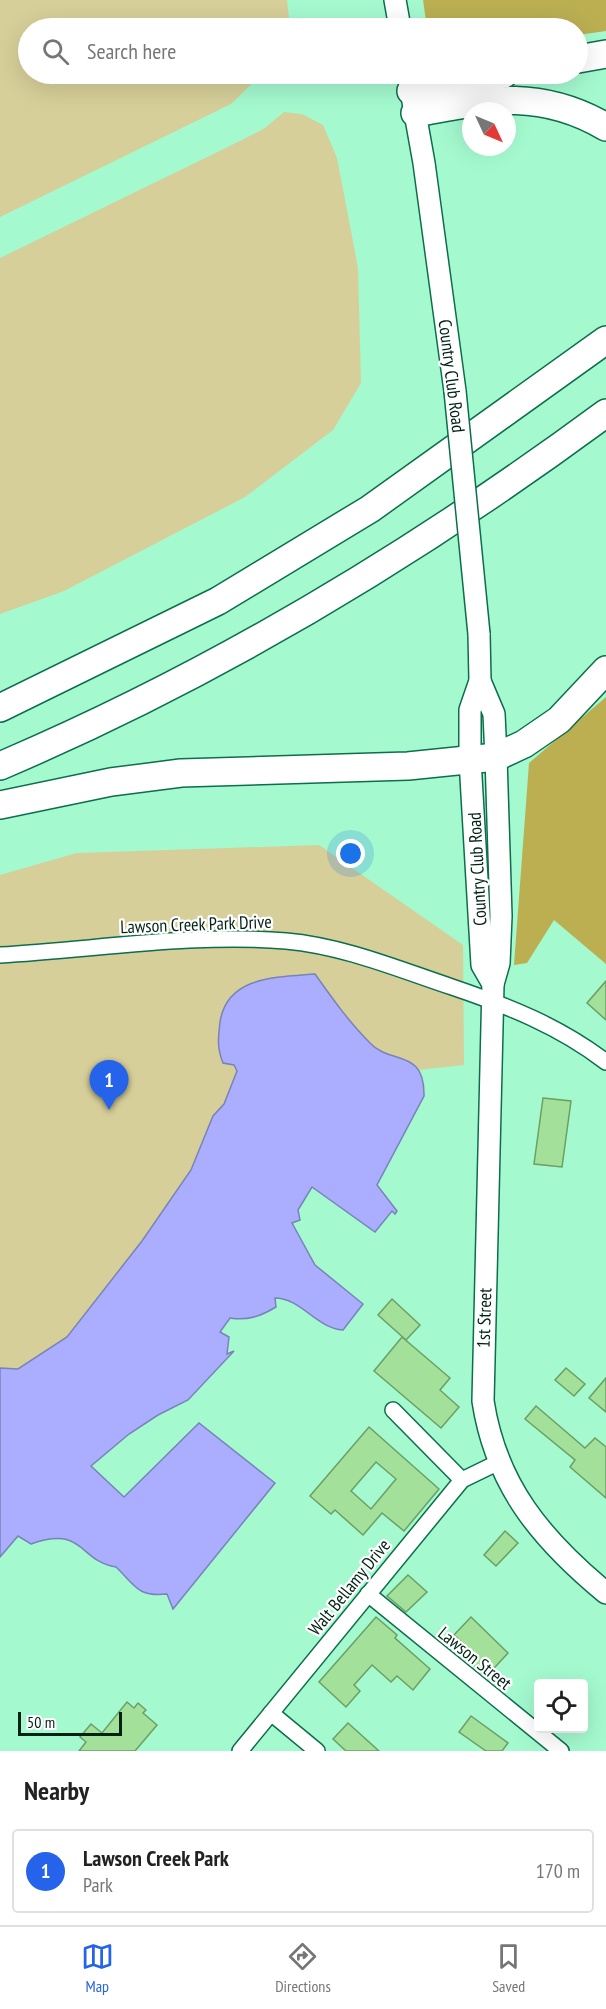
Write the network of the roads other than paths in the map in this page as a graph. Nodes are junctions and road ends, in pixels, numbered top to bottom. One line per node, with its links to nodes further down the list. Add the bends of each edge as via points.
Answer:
1 (395, 0): 2 (main road)
2 (398, 18)
3 (606, 54): 4 (highway)
4 (588, 58)
5 (455, 84): 6 (highway)
6 (411, 93): 7 (highway, via 484,101 523,99 566,108); 14 (main road, Country Club Road, bridge, via 455,391 479,634 480,681 470,710)
7 (606, 127)
8 (606, 329): 11 (highway)
9 (606, 340): 11 (highway)
10 (606, 413): 15 (highway, via 439,531 341,591 191,676)
11 (370, 509): 13 (highway, via 218,602)
12 (606, 670): 14 (highway, via 559,720 524,744)
13 (0, 708)
14 (483, 759): 16 (highway, via 408,766 181,773 111,782); 18 (main road, Country Club Road, via 483,965)
15 (0, 766)
16 (0, 805)
17 (0, 955): 18 (street, Lawson Creek Park Drive, via 212,940 286,941 358,955)
18 (493, 992): 19 (street, Lawson Creek Park Drive); 21 (main road, 1st Street, via 483,1381 487,1426)
19 (606, 1062)
20 (393, 1410): 22 (street)
21 (499, 1462): 22 (street, Walt Bellamy Drive); 23 (main road, 1st Street, via 540,1530)
22 (462, 1480): 24 (street, Walt Bellamy Drive)
23 (606, 1593)
24 (368, 1594): 25 (street, Walt Bellamy Drive); 28 (street, Lawson Street)
25 (272, 1713): 26 (street, Walt Bellamy Drive); 27 (street)
26 (240, 1751)
27 (317, 1751)
28 (561, 1751)

